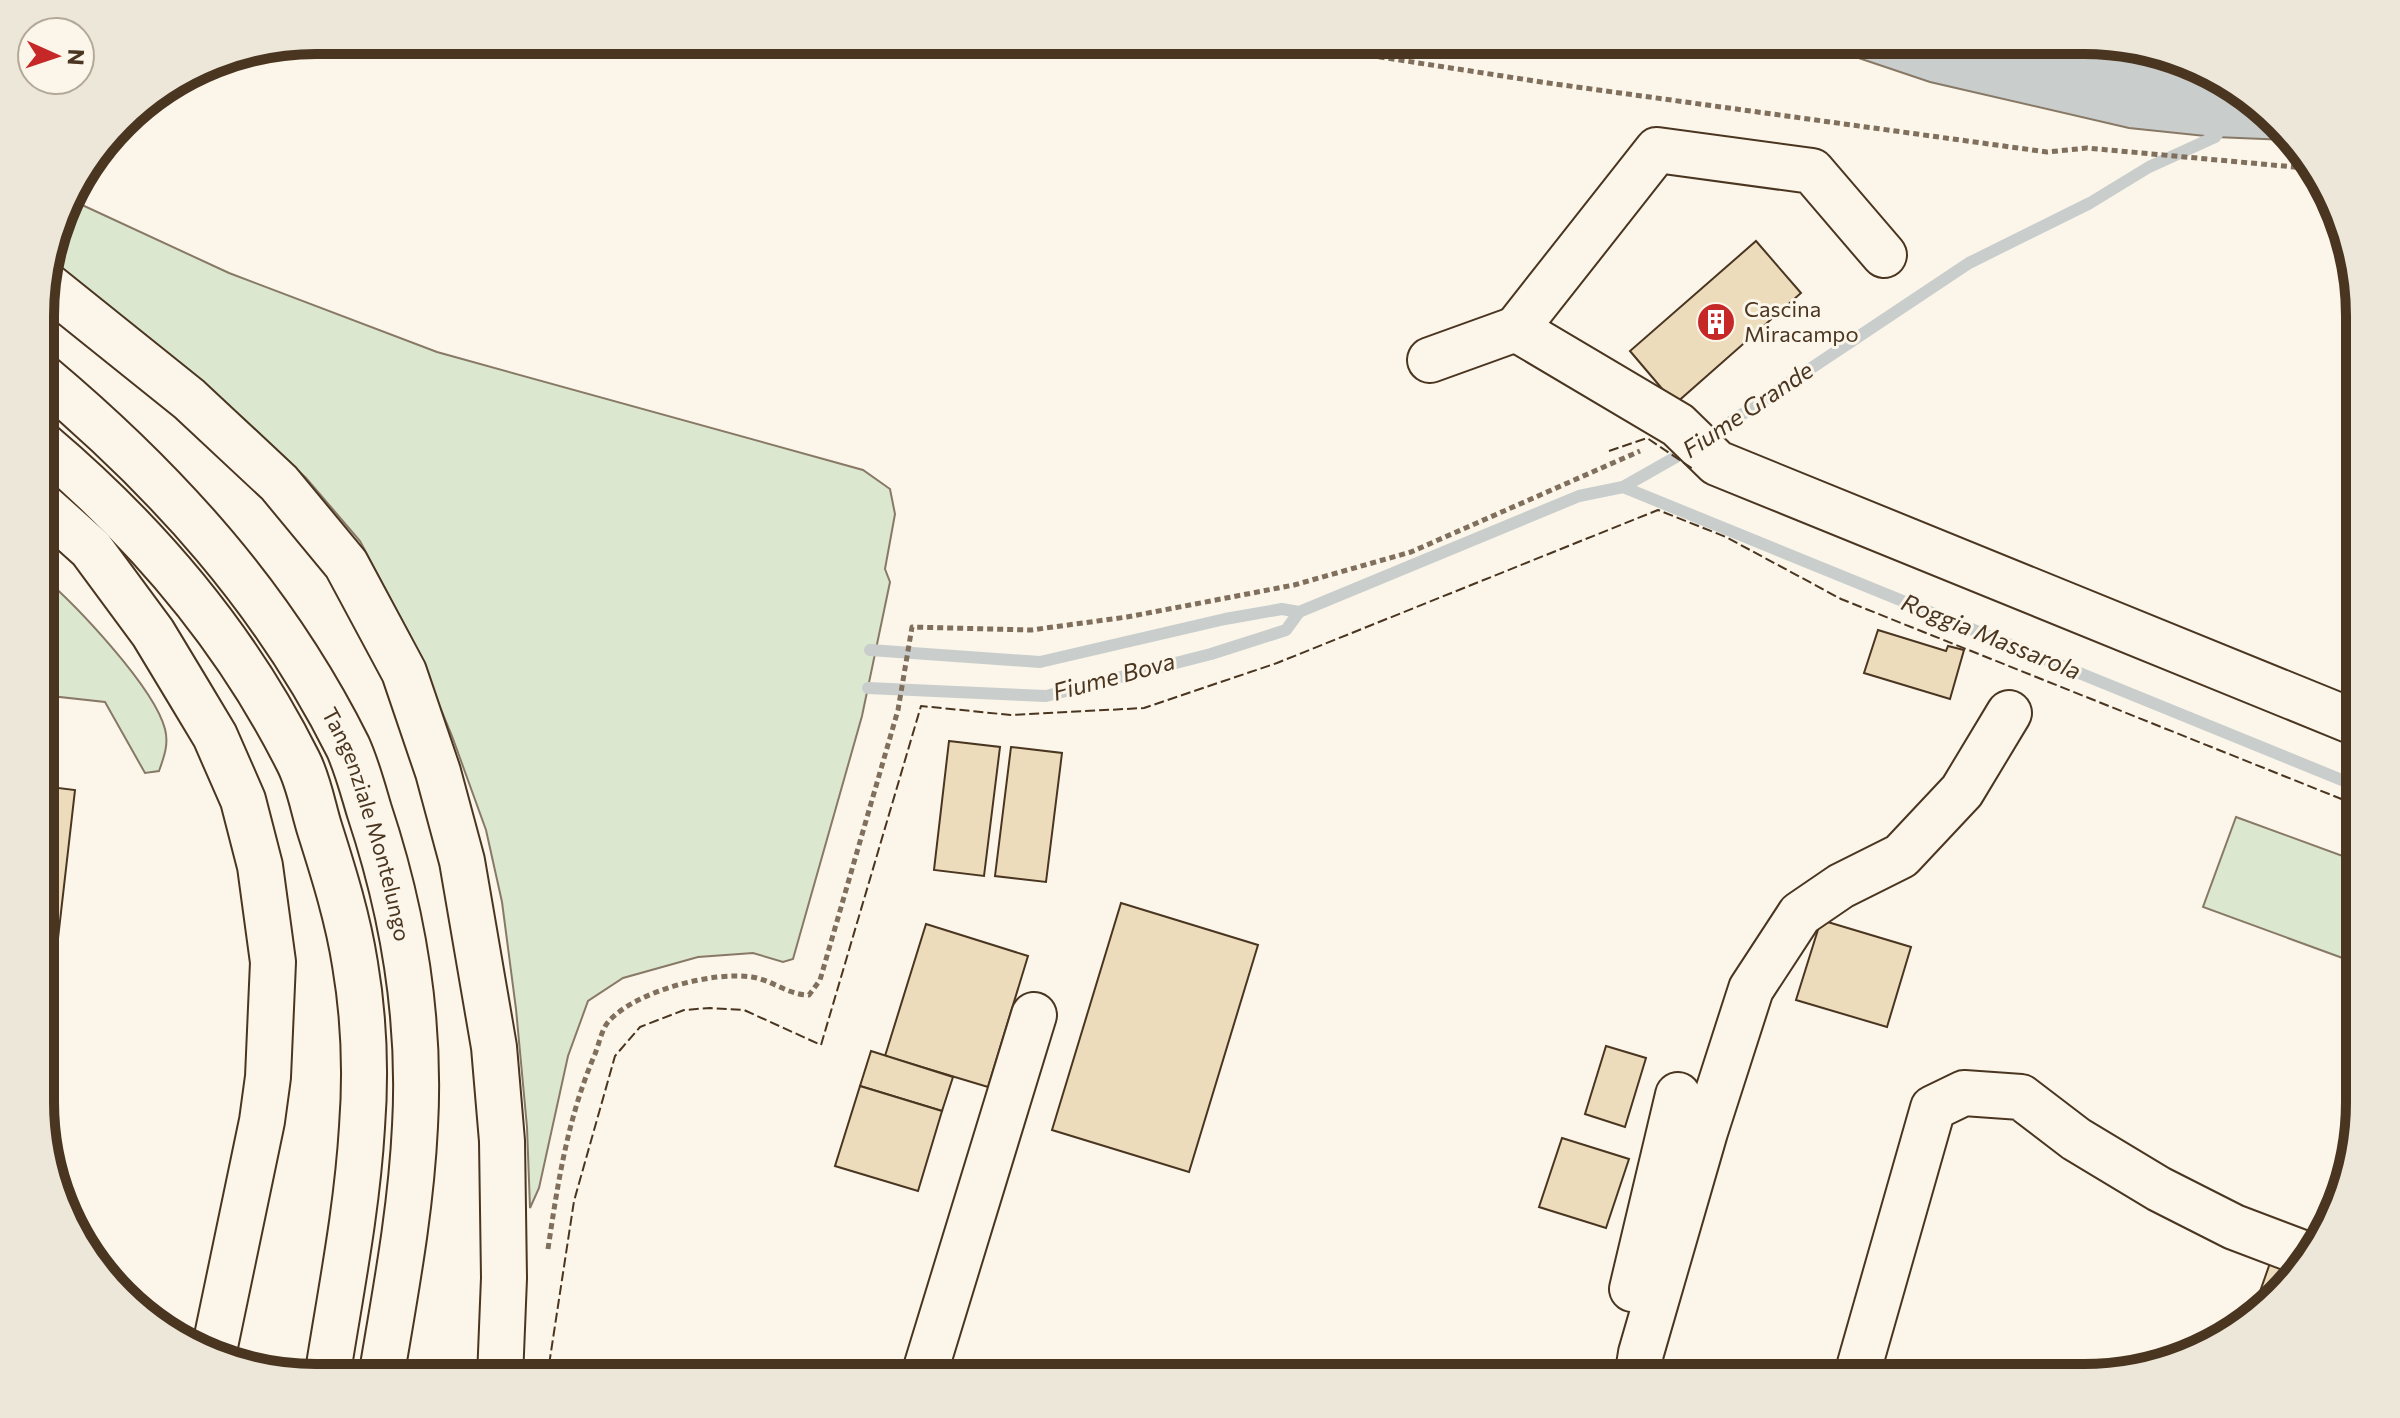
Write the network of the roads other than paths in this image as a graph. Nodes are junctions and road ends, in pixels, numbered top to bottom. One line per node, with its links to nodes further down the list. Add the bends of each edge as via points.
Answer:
1 (1884, 255): 3 (main road, via 1812,171 1657,150)
2 (55, 292): 19 (main road, via 189,399 279,483 346,564 404,672 462,861 494,1047 502,1141)
3 (1516, 329): 4 (main road); 9 (main road, via 1678,425 1717,463)
4 (1430, 360)
5 (54, 386): 18 (main road, Tangenziale Montelungo, via 169,493 219,550 268,612 350,751 389,869 408,962 414,1035 415,1124 408,1210)
6 (54, 455): 17 (main road, Tangenziale Montelungo, via 132,528 224,636 300,765 336,882 355,964 363,1042 362,1126)
7 (54, 516): 13 (main road, via 91,549 153,633 215,736 243,800 260,866 273,962 268,1077)
8 (2009, 713): 15 (main road, via 1962,791 1901,856 1800,914 1751,989)
9 (2345, 718)
10 (1034, 1015): 20 (main road)
11 (1678, 1095): 14 (main road)
12 (2299, 1252): 16 (main road, via 2234,1227 2159,1189 2076,1139 2021,1097 1964,1093 1933,1108)
13 (216, 1344)
14 (1616, 1363)
15 (1639, 1363)
16 (1860, 1363)
17 (329, 1364)
18 (383, 1364)
19 (501, 1364)
20 (927, 1364)

